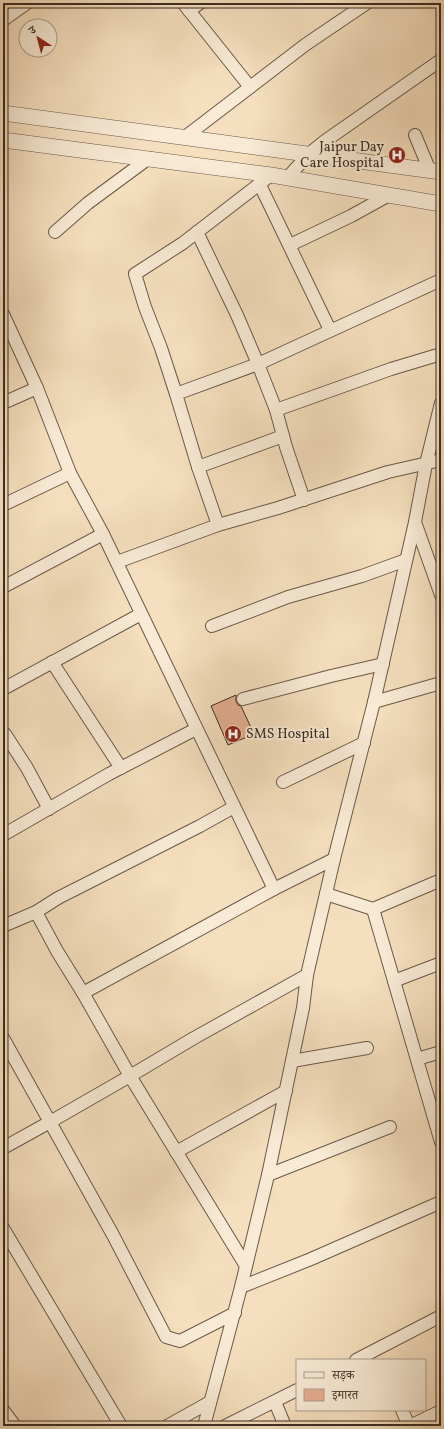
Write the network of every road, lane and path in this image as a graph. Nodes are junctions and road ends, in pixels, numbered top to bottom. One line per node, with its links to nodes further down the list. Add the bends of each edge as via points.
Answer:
1 (27, 3): 5 (street)
2 (200, 3): 4 (street)
3 (367, 3): 7 (street, via 305,45)
4 (186, 7): 7 (street)
5 (3, 20)
6 (441, 60): 12 (street)
7 (250, 87): 10 (street)
8 (3, 113): 10 (street)
9 (415, 135): 14 (street)
10 (185, 137): 12 (street)
11 (3, 140): 13 (street)
12 (309, 154): 14 (street); 15 (street)
13 (148, 158): 16 (street); 19 (street, via 88,203)
14 (436, 172)
15 (287, 178): 16 (street); 17 (street)
16 (266, 180): 20 (street); 21 (street)
17 (390, 195): 18 (street); 21 (street)
18 (441, 204)
19 (55, 232)
20 (198, 232): 26 (street); 28 (street, via 134,274)
21 (290, 245): 24 (street)
22 (441, 280): 24 (street)
23 (3, 314): 27 (street)
24 (330, 330): 26 (street)
25 (441, 354): 31 (street)
26 (258, 364): 28 (street); 31 (street)
27 (37, 388): 29 (street); 36 (street)
28 (176, 394): 35 (street)
29 (3, 403)
30 (441, 403): 34 (street)
31 (276, 410): 32 (street)
32 (283, 436): 35 (street); 37 (street)
33 (441, 460): 34 (street)
34 (426, 464): 37 (street, via 388,472); 39 (street)
35 (198, 467): 40 (street)
36 (70, 473): 38 (street); 41 (street)
37 (304, 500): 40 (street)
38 (3, 505)
39 (416, 522): 42 (street); 45 (street)
40 (218, 525): 43 (street)
41 (103, 534): 43 (street); 44 (street)
42 (406, 560): 47 (street, via 362,576 288,597); 49 (street)
43 (116, 562): 46 (street)
44 (3, 587)
45 (441, 595)
46 (141, 614): 48 (street); 54 (street)
47 (212, 626)
48 (52, 662): 51 (street); 57 (street)
49 (383, 664): 52 (street); 53 (street)
50 (441, 682): 53 (street)
51 (3, 689)
52 (243, 699)
53 (374, 702): 56 (street)
54 (196, 729): 57 (street); 59 (street)
55 (5, 734): 60 (street)
56 (364, 743): 58 (street); 62 (street)
57 (121, 768): 60 (street)
58 (283, 782)
59 (234, 807): 64 (street); 67 (street, via 58,898)
60 (49, 809): 61 (street)
61 (3, 835)
62 (334, 859): 64 (street); 65 (street)
63 (441, 880): 66 (street)
64 (274, 889): 72 (street)
65 (326, 894): 66 (street); 70 (street)
66 (373, 909): 71 (street)
67 (36, 912): 68 (street); 72 (street)
68 (3, 926)
69 (441, 963): 71 (street)
70 (307, 976): 77 (street); 78 (street)
71 (394, 981): 76 (street)
72 (83, 993): 78 (street)
73 (3, 1038): 80 (street)
74 (367, 1048): 77 (street)
75 (441, 1052): 76 (street)
76 (417, 1059): 82 (street)
77 (292, 1061): 79 (street)
78 (130, 1076): 80 (street); 84 (street)
79 (286, 1091): 84 (street); 85 (street)
80 (50, 1122): 83 (street); 90 (street, via 166,1337 180,1341)
81 (390, 1127): 85 (street)
82 (441, 1142)
83 (3, 1148)
84 (176, 1152): 88 (street)
85 (268, 1175): 88 (street)
86 (441, 1202): 89 (street, via 312,1259)
87 (3, 1228): 101 (street)
88 (246, 1266): 89 (street)
89 (241, 1287): 90 (street)
90 (235, 1313): 95 (street)
91 (441, 1316): 92 (street)
92 (377, 1355): 93 (street)
93 (360, 1359)
94 (296, 1391): 96 (street)
95 (210, 1402): 102 (street); 103 (street)
96 (275, 1402): 104 (street); 105 (street)
97 (3, 1410): 100 (street)
98 (402, 1411): 106 (street)
99 (441, 1411): 106 (street)
100 (15, 1426)
101 (121, 1426)
102 (167, 1426)
103 (204, 1426)
104 (225, 1426)
105 (285, 1426)
106 (410, 1426)

